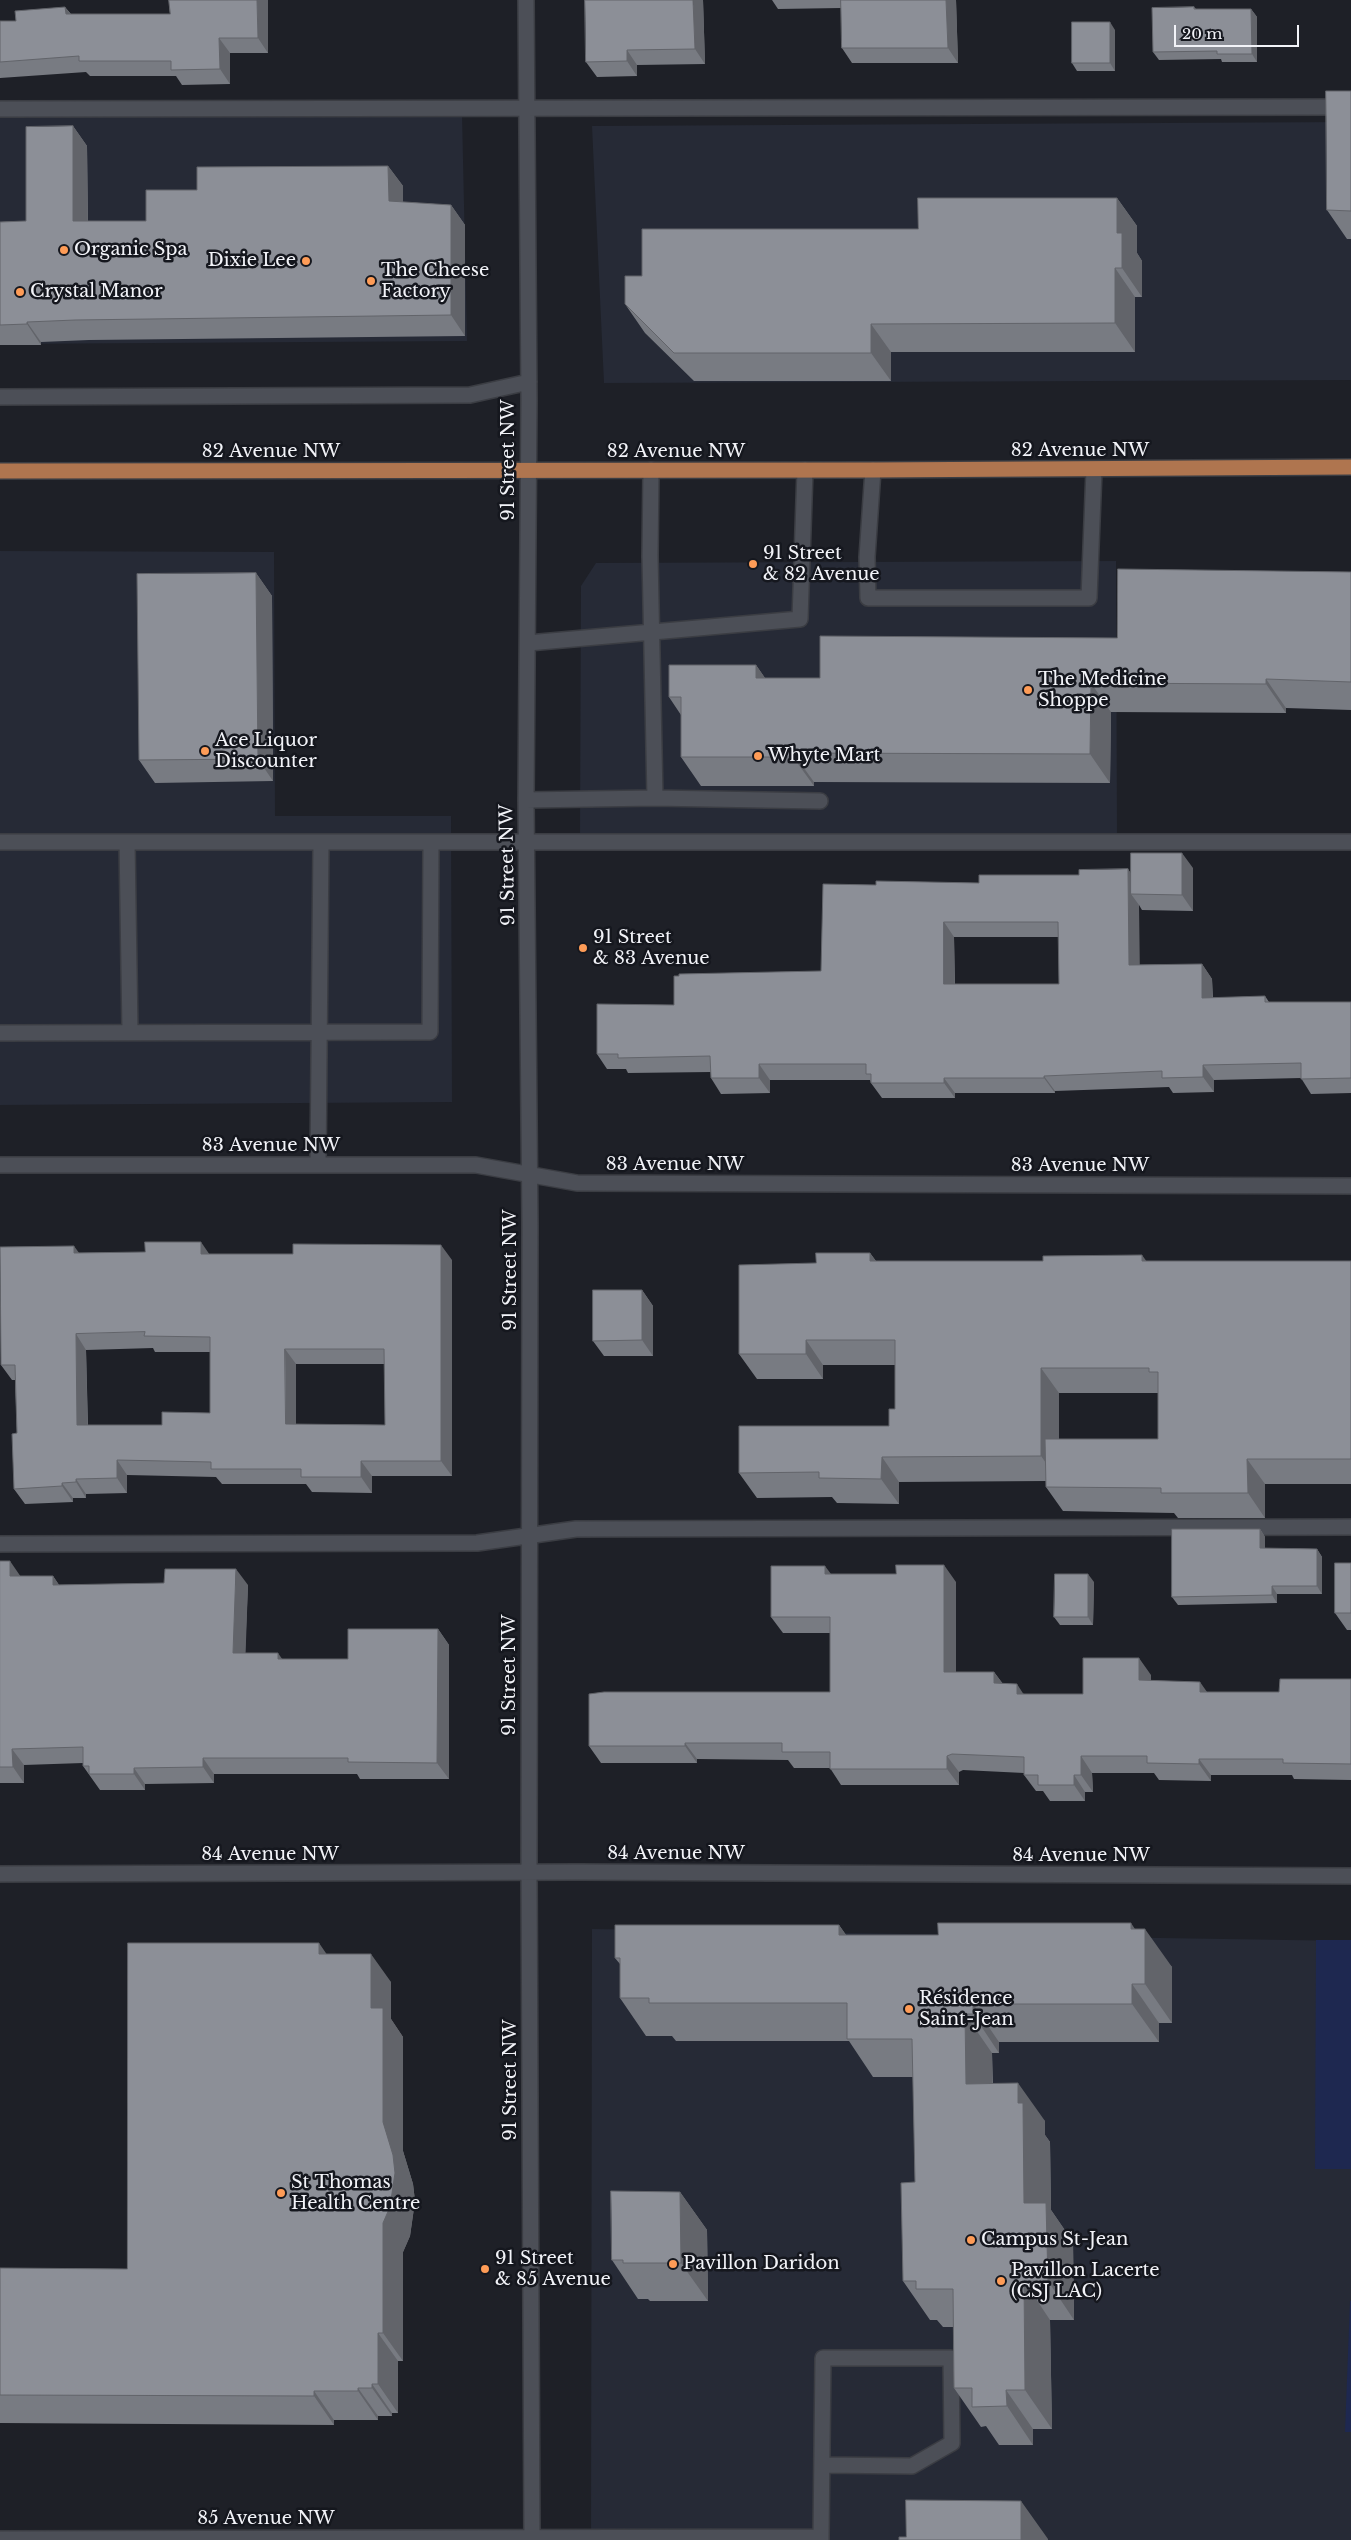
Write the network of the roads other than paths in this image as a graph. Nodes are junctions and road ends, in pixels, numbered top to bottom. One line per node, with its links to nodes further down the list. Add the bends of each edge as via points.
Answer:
1 (526, 0): 3 (street, 91 Street NW)
2 (1351, 107): 3 (street)
3 (526, 108): 4 (street); 5 (street, 91 Street NW)
4 (0, 109)
5 (529, 382): 6 (street, via 470,395); 8 (street, 91 Street NW)
6 (0, 397)
7 (1351, 467): 12 (main road, 82 Avenue NW)
8 (528, 470): 9 (main road, 82 Avenue NW); 13 (main road, 82 Avenue NW); 15 (street, 91 Street NW)
9 (651, 470): 10 (main road, 82 Avenue NW); 14 (street)
10 (805, 470): 11 (main road, 82 Avenue NW); 14 (street, via 800,619)
11 (873, 470): 12 (main road, 82 Avenue NW); 12 (street, via 867,557 868,598 1088,598)
12 (1094, 470)
13 (0, 471)
14 (652, 632): 15 (street); 16 (street)
15 (528, 643): 17 (street, 91 Street NW)
16 (655, 798): 17 (street); 18 (street)
17 (526, 800): 23 (street, 91 Street NW)
18 (820, 802)
19 (0, 842): 20 (street)
20 (127, 842): 21 (street); 25 (street)
21 (320, 842): 22 (street); 26 (street)
22 (431, 842): 23 (street); 26 (street, via 430,1032)
23 (528, 842): 24 (street); 30 (street, 91 Street NW)
24 (1351, 842)
25 (130, 1032): 26 (street); 27 (street)
26 (318, 1032): 29 (street)
27 (0, 1033)
28 (0, 1165): 29 (street, 83 Avenue NW)
29 (318, 1165): 30 (street, 83 Avenue NW, via 476,1165)
30 (529, 1176): 31 (street, 83 Avenue NW, via 577,1183); 33 (street, 91 Street NW)
31 (1351, 1186)
32 (1351, 1527): 33 (street, via 576,1529)
33 (529, 1535): 34 (street, via 477,1543); 35 (street, 91 Street NW)
34 (0, 1544)
35 (529, 1872): 36 (street, 84 Avenue NW); 37 (street, 84 Avenue NW); 40 (street, 91 Street NW)
36 (0, 1874)
37 (1351, 1876)
38 (823, 2465): 38 (street, via 823,2358 951,2358 952,2443 912,2466); 41 (street)
39 (0, 2539): 40 (street, 85 Avenue NW)
40 (532, 2539): 41 (street, 85 Avenue NW)
41 (821, 2539)

